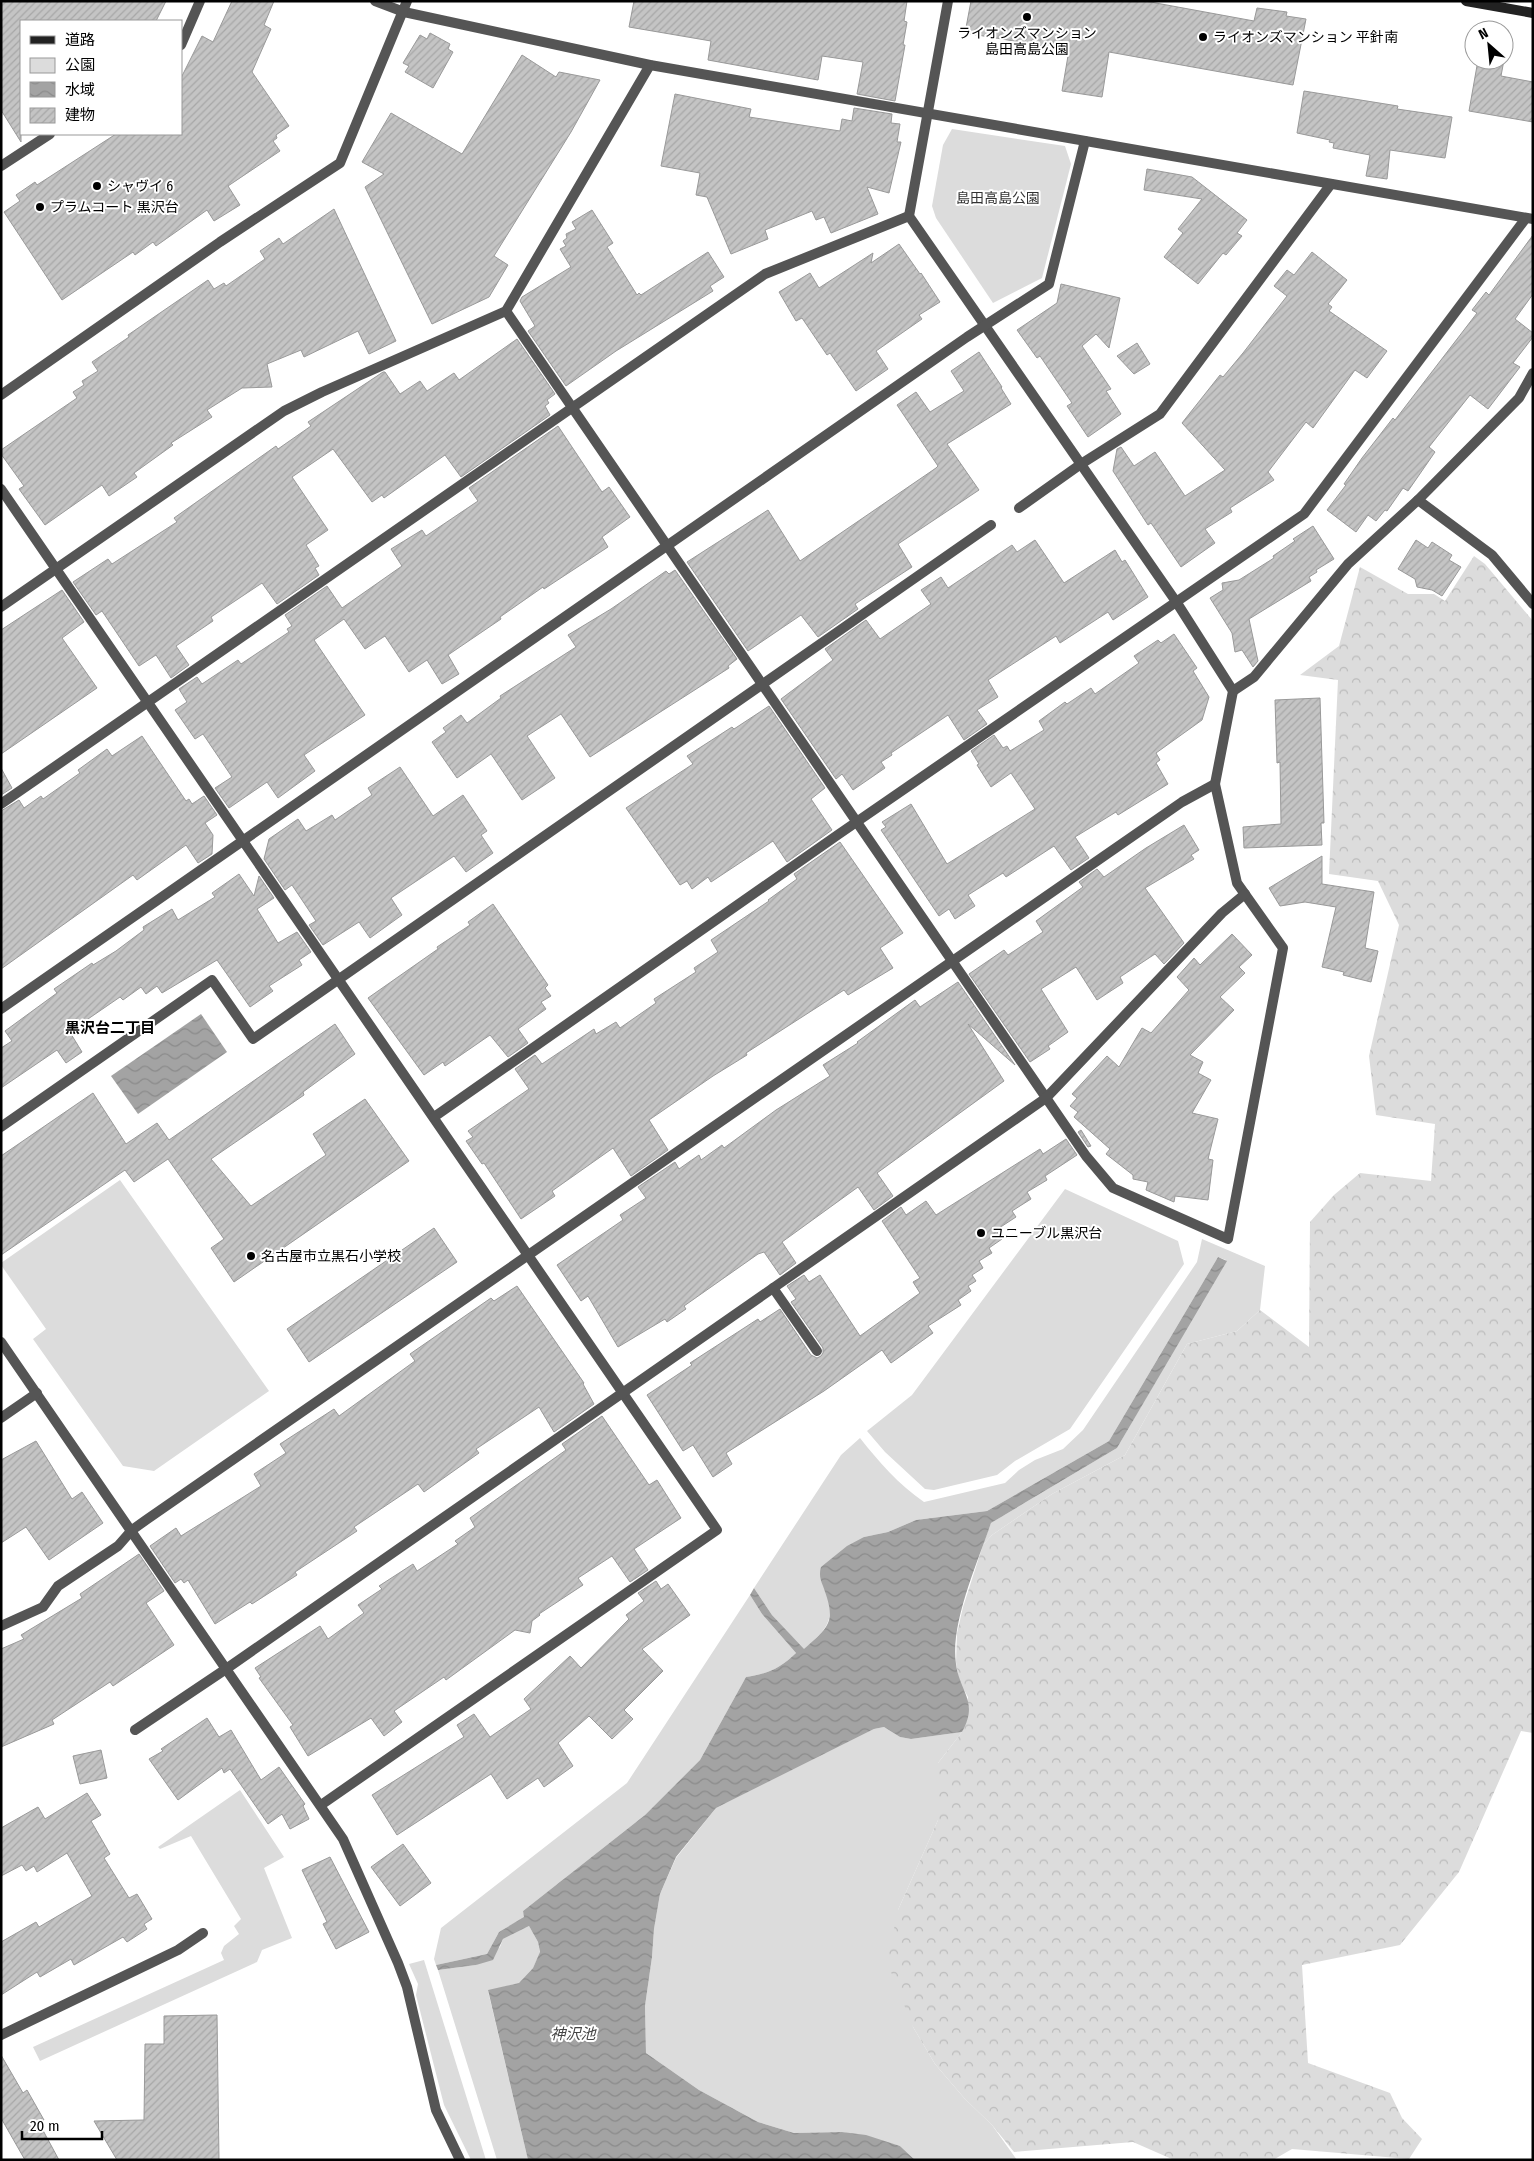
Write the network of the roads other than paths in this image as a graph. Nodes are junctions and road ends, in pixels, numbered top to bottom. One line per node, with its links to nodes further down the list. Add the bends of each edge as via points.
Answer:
1 (200, 1): 8 (street)
2 (375, 1): 6 (street)
3 (408, 1): 6 (street)
4 (948, 1): 10 (street)
5 (1466, 1): 7 (street)
6 (404, 12): 9 (street); 20 (street, via 340,163 220,242)
7 (1533, 13)
8 (182, 43)
9 (650, 65): 10 (street); 17 (street)
10 (928, 113): 12 (street); 15 (street)
11 (48, 135): 13 (street)
12 (1086, 141): 14 (street); 18 (street, via 1049,284)
13 (1, 166)
14 (1332, 184): 16 (street); 22 (street, via 1160,414)
15 (909, 216): 18 (street); 21 (street, via 765,274)
16 (1529, 218): 29 (street, via 1304,514)
17 (506, 311): 21 (street); 28 (street, via 284,411)
18 (984, 326): 22 (street); 27 (street)
19 (1533, 374): 24 (street, via 1519,398)
20 (1, 395)
21 (571, 408): 27 (street); 34 (street)
22 (1081, 464): 25 (street); 29 (street)
23 (1, 489): 28 (street)
24 (1418, 500): 30 (street, via 1492,555); 33 (street, via 1348,564 1254,677)
25 (1019, 508)
26 (991, 525): 32 (street)
27 (666, 546): 32 (street); 38 (street)
28 (56, 569): 31 (street); 34 (street)
29 (1177, 603): 33 (street); 37 (street)
30 (1533, 604)
31 (1, 607)
32 (762, 684): 37 (street); 41 (street)
33 (1233, 691): 35 (street)
34 (149, 702): 36 (street); 38 (street)
35 (1215, 784): 39 (street, via 1237,883); 40 (street, via 1182,802)
36 (1, 804)
37 (856, 822): 40 (street); 44 (street)
38 (243, 840): 41 (street); 42 (street)
39 (1245, 894): 43 (street, via 1222,913); 43 (street, via 1283,948 1228,1239 1113,1188 1086,1156)
40 (952, 962): 43 (street); 46 (street)
41 (339, 979): 44 (street); 45 (street, via 253,1039 212,980)
42 (1, 1009)
43 (1046, 1098): 47 (street)
44 (434, 1117): 46 (street)
45 (1, 1127)
46 (529, 1255): 51 (street); 53 (street)
47 (774, 1288): 49 (street); 51 (street)
48 (1, 1342): 50 (street)
49 (817, 1351)
50 (37, 1393): 52 (street); 53 (street)
51 (623, 1393): 55 (street); 57 (street, via 717,1530)
52 (1, 1418)
53 (132, 1530): 54 (street, via 118,1546 58,1586 43,1607); 55 (street)
54 (1, 1626)
55 (226, 1669): 56 (street); 57 (street)
56 (136, 1730)
57 (321, 1805): 60 (street, via 343,1839 398,1963 407,1987 436,2110)
58 (203, 1933): 59 (street, via 178,1950)
59 (1, 2035)
60 (460, 2160)

